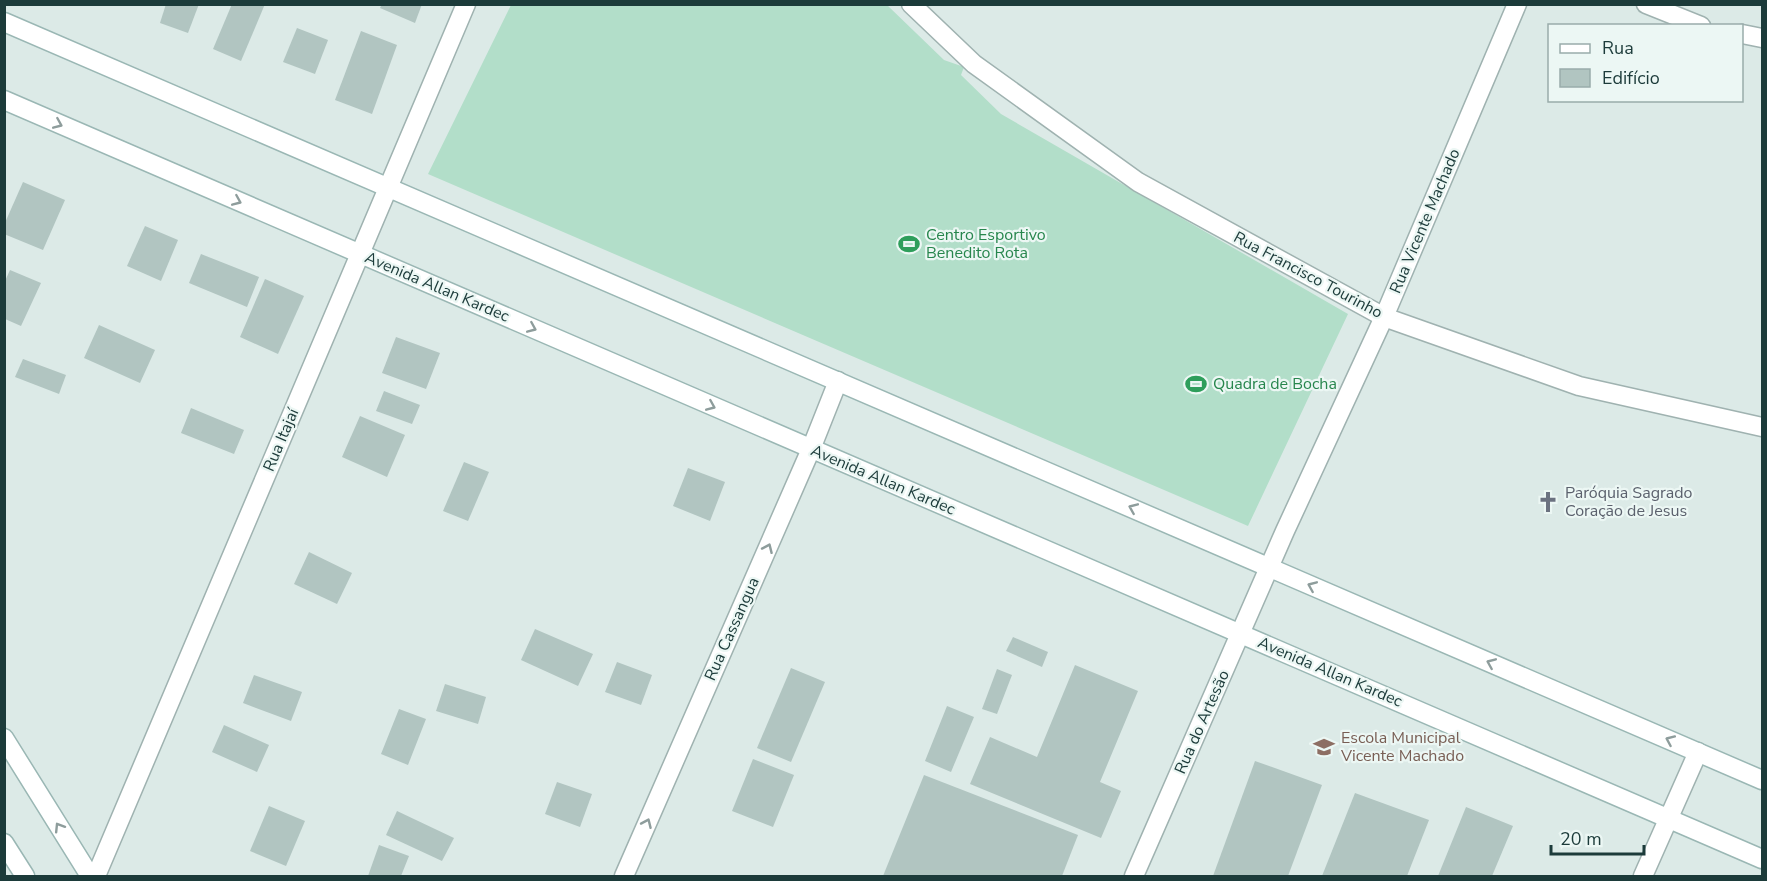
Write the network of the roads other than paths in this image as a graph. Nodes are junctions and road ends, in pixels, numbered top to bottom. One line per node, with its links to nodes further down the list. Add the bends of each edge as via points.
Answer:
1 (466, 4): 10 (street, Rua Itajaí)
2 (911, 4): 12 (street, Rua Francisco Tourinho, via 974,64 1138,182)
3 (1517, 4): 12 (street, Rua Vicente Machado)
4 (1646, 4): 6 (street)
5 (4, 22): 10 (street)
6 (1696, 24)
7 (1743, 34): 8 (street)
8 (1762, 38)
9 (4, 100): 11 (street, Avenida Allan Kardec, one-way to 11)
10 (388, 187): 11 (street, Rua Itajaí); 13 (street)
11 (360, 254): 15 (street, Avenida Allan Kardec, one-way to 15); 26 (street, Rua Itajaí)
12 (1384, 316): 14 (street, Rua Francisco Tourinho, via 1579,386); 16 (street, Rua Vicente Machado)
13 (838, 381): 15 (street, Rua Cassangua); 16 (street, one-way to 13)
14 (1762, 427)
15 (811, 449): 17 (street, Avenida Allan Kardec); 27 (street, Rua Cassangua, one-way to 15)
16 (1269, 567): 17 (street, Rua do Artesão); 19 (street, one-way to 16)
17 (1240, 634): 21 (street, Avenida Allan Kardec); 28 (street, Rua do Artesão)
18 (4, 738): 25 (street, one-way to 18)
19 (1698, 752): 20 (street); 21 (street)
20 (1762, 780)
21 (1668, 819): 23 (street, Avenida Allan Kardec); 29 (street)
22 (4, 843): 24 (street)
23 (1762, 859)
24 (25, 876)
25 (90, 876)
26 (96, 876)
27 (624, 876)
28 (1134, 876)
29 (1643, 876)

